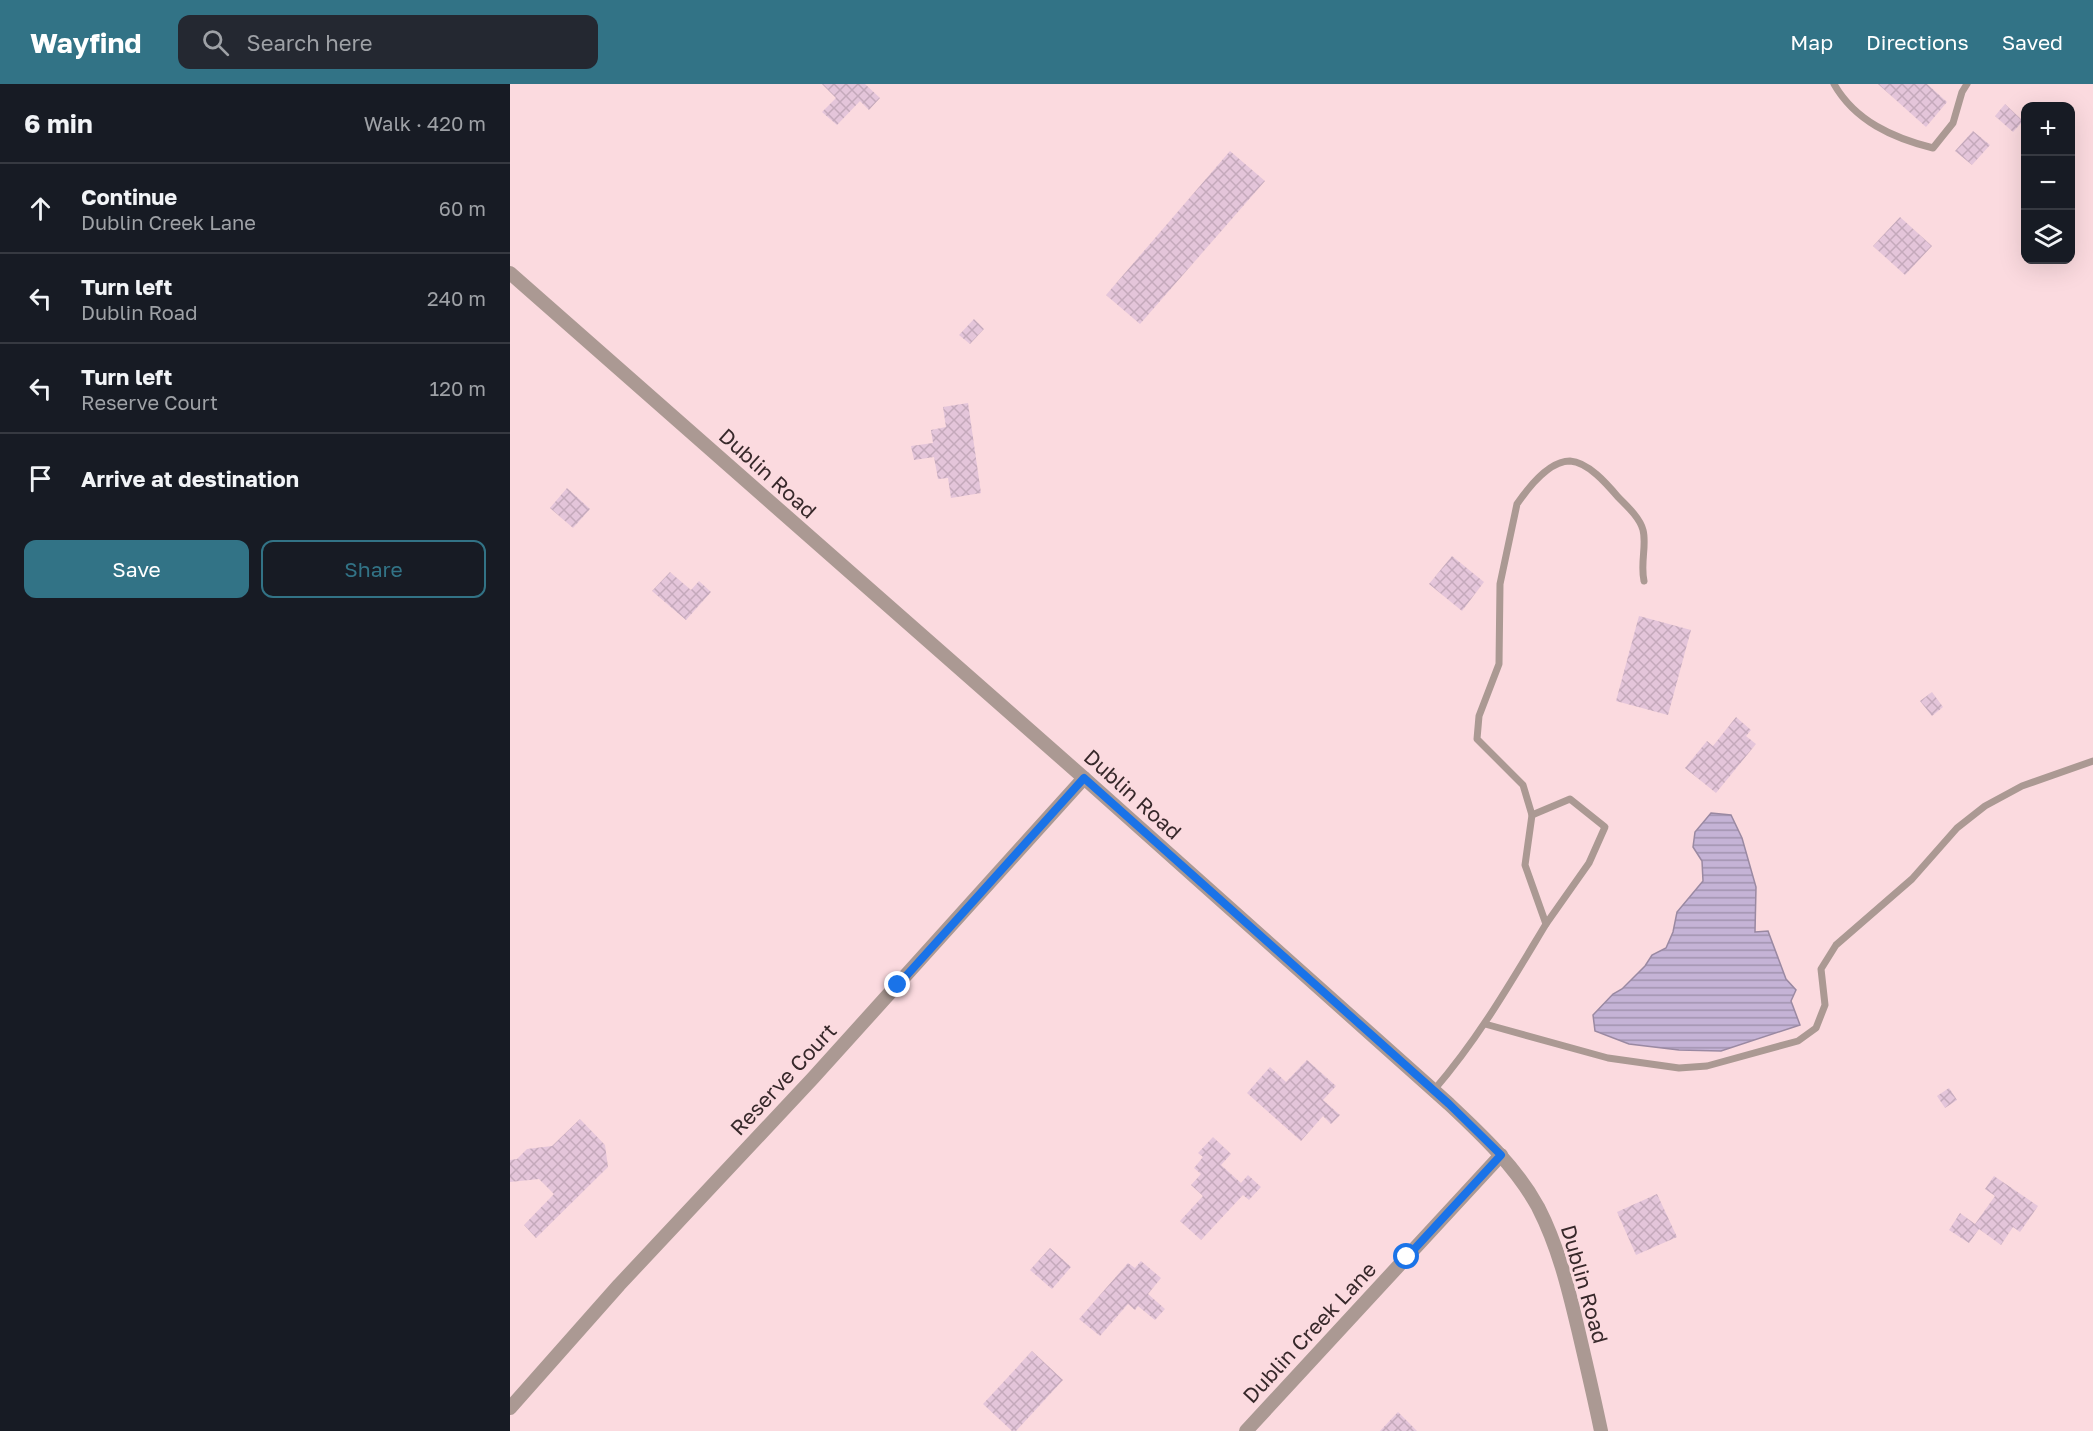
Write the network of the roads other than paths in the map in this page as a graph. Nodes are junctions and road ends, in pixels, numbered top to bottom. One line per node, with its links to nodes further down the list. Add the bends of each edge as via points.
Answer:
1 (1834, 84): 2 (lane, via 1860,116 1908,142 1933,148 1953,123)
2 (1967, 84)
3 (510, 273): 6 (street, Dublin Road)
4 (1644, 581): 7 (lane, via 1642,528 1596,474 1582,465 1570,461 1555,465 1517,504 1500,584 1499,664 1479,716 1477,739 1523,785)
5 (2093, 760): 9 (lane, via 2022,786 1985,806 1957,828 1912,879 1836,945 1821,969 1825,1005 1816,1028 1798,1041 1707,1066 1679,1068 1608,1058)
6 (1084, 778): 10 (street, Dublin Road); 12 (street, Reserve Court)
7 (1532, 815): 8 (lane, via 1525,865); 8 (lane, via 1570,798 1605,827 1589,863)
8 (1546, 924): 9 (lane)
9 (1485, 1024): 10 (lane)
10 (1434, 1090): 11 (street, Dublin Road)
11 (1501, 1155): 13 (street, Dublin Creek Lane); 14 (street, Dublin Road, via 1537,1206 1554,1244 1568,1287)
12 (510, 1408)
13 (1246, 1431)
14 (1601, 1431)

